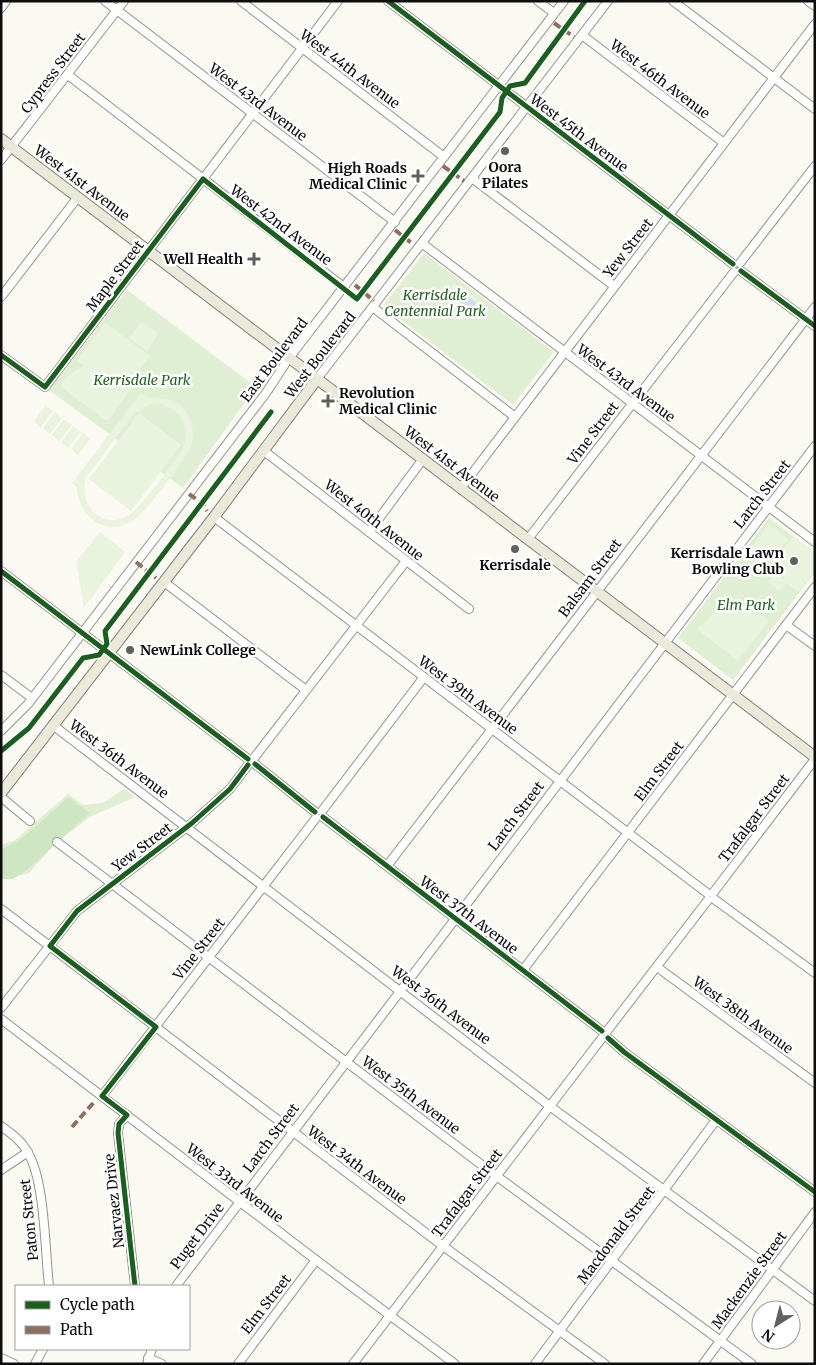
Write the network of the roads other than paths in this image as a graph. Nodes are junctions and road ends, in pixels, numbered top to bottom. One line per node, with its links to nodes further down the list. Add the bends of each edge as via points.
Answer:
1 (6, 1): 13 (street)
2 (105, 1): 14 (street, West 43rd Avenue)
3 (124, 1): 14 (street, Cypress Street)
4 (241, 1): 18 (street, West 44th Avenue)
5 (338, 1): 18 (street, Maple Street)
6 (388, 1): 21 (street, West 45th Avenue)
7 (538, 1): 15 (street)
8 (564, 1): 15 (street, East Boulevard)
9 (608, 1): 17 (street, West Boulevard)
10 (673, 1): 20 (street)
11 (808, 1): 12 (street)
12 (815, 6)
13 (1, 8)
14 (117, 10): 19 (street, Cypress Street); 24 (street, West 43rd Avenue)
15 (554, 13): 21 (street, East Boulevard)
16 (815, 24): 20 (street, Yew Street)
17 (582, 35): 22 (street, West Boulevard); 26 (street, West 46th Avenue)
18 (303, 48): 24 (street, Maple Street); 28 (street, West 44th Avenue)
19 (68, 75): 27 (street, Cypress Street); 32 (street, West 42nd Avenue)
20 (774, 78): 23 (street); 26 (street, Yew Street)
21 (499, 86): 22 (street, West 45th Avenue); 28 (street, East Boulevard)
22 (527, 107): 31 (street, West Boulevard); 34 (street, West 45th Avenue)
23 (815, 109)
24 (253, 114): 32 (street, Maple Street); 35 (street, West 43rd Avenue)
25 (1, 139): 27 (main road, West 41st Avenue)
26 (724, 143): 34 (street, Yew Street)
27 (12, 147): 29 (street, Cypress Street); 33 (main road, West 41st Avenue)
28 (444, 158): 35 (street, East Boulevard)
29 (1, 160)
30 (815, 166): 38 (street, Vine Street)
31 (472, 178): 36 (street, West Boulevard); 39 (street)
32 (203, 179): 37 (street, Maple Street); 40 (street, West 42nd Avenue)
33 (78, 197): 37 (main road, West 41st Avenue); 41 (street)
34 (669, 216): 38 (street, West 45th Avenue); 39 (street, Yew Street)
35 (395, 222): 40 (street, East Boulevard)
36 (423, 244): 43 (street, West Boulevard); 46 (street, West 43rd Avenue)
37 (148, 251): 47 (street, Maple Street, via 45,387); 48 (main road, West 41st Avenue)
38 (737, 267): 44 (street, West 45th Avenue); 50 (street, Vine Street)
39 (614, 286): 46 (street, Yew Street)
40 (345, 288): 48 (street, East Boulevard)
41 (1, 297)
42 (815, 307): 44 (street, Balsam Street)
43 (374, 308): 49 (street, West Boulevard); 51 (street)
44 (805, 318): 45 (street, West 45th Avenue); 54 (street, Balsam Street)
45 (815, 326)
46 (565, 352): 50 (street, West 43rd Avenue); 51 (street, Yew Street)
47 (1, 355)
48 (289, 358): 49 (main road, West 41st Avenue); 70 (street, East Boulevard, via 266,393)
49 (317, 379): 53 (main road, West Boulevard); 55 (main road, West 41st Avenue)
50 (632, 403): 54 (street, West 43rd Avenue); 60 (street, Vine Street)
51 (515, 417): 56 (street, Yew Street)
52 (815, 446): 57 (street, Larch Street)
53 (264, 451): 58 (main road, West Boulevard); 59 (street, West 40th Avenue)
54 (700, 454): 57 (street, West 43rd Avenue); 66 (street, Balsam Street)
55 (424, 459): 56 (main road, West 41st Avenue); 59 (street)
56 (460, 488): 60 (main road, West 41st Avenue)
57 (768, 507): 61 (street, West 43rd Avenue); 71 (street, Larch Street)
58 (214, 517): 64 (main road, West Boulevard); 68 (street, West 39th Avenue)
59 (369, 532): 62 (street, West 40th Avenue)
60 (528, 539): 66 (main road, West 41st Avenue)
61 (815, 542)
62 (406, 560): 67 (street, West 40th Avenue); 68 (street, Yew Street)
63 (1, 571): 70 (street, West 37th Avenue)
64 (164, 582): 73 (main road, West Boulevard); 76 (street)
65 (815, 587): 69 (street, Elm Street)
66 (596, 591): 71 (main road, West 41st Avenue); 80 (street, Balsam Street)
67 (470, 609)
68 (356, 625): 75 (street, West 39th Avenue); 76 (street, Yew Street)
69 (786, 625): 72 (street); 77 (street, Elm Street)
70 (82, 633): 73 (street, West 37th Avenue); 78 (street, East Boulevard)
71 (664, 643): 77 (main road, West 41st Avenue); 84 (street, Larch Street)
72 (815, 646)
73 (109, 654): 79 (main road, West Boulevard); 83 (street, West 37th Avenue)
74 (1, 675): 78 (street)
75 (424, 677): 80 (street, West 39th Avenue); 87 (street, Vine Street)
76 (306, 690): 83 (street, Yew Street)
77 (732, 695): 82 (main road, West 41st Avenue); 90 (street, Elm Street)
78 (32, 698): 81 (street, East Boulevard)
79 (54, 726): 85 (main road, West Boulevard); 89 (street, West 36th Avenue)
80 (491, 729): 84 (street, West 39th Avenue); 92 (street, Balsam Street)
81 (1, 731)
82 (815, 758): 95 (street, Trafalgar Street)
83 (251, 762): 87 (street, West 37th Avenue); 89 (street, Yew Street, via 230,789)
84 (559, 780): 90 (street, West 39th Avenue); 97 (street, Larch Street)
85 (1, 793)
86 (1, 798): 88 (street)
87 (319, 814): 92 (street, West 37th Avenue); 94 (street, Vine Street)
88 (30, 821)
89 (187, 827): 93 (street, Yew Street); 94 (street, West 36th Avenue)
90 (628, 832): 95 (street, West 39th Avenue); 101 (street, Elm Street)
91 (57, 842): 93 (street, West 35th Avenue)
92 (387, 866): 97 (street, West 37th Avenue)
93 (113, 884): 98 (street, Yew Street, via 77,910); 99 (street, West 35th Avenue)
94 (264, 886): 99 (street, Vine Street); 103 (street, West 36th Avenue)
95 (710, 896): 100 (street, Trafalgar Street); 102 (street, West 39th Avenue)
96 (1, 909): 98 (street, West 34th Avenue)
97 (455, 918): 101 (street, West 37th Avenue); 103 (street, Larch Street)
98 (50, 946): 104 (street, Yew Street); 106 (street, West 34th Avenue)
99 (209, 957): 106 (street, Vine Street); 108 (street, West 35th Avenue)
100 (657, 967): 107 (street, Trafalgar Street); 109 (street, West 38th Avenue)
101 (523, 970): 107 (street, West 37th Avenue)
102 (815, 973)
103 (400, 990): 108 (street, Larch Street); 111 (street, West 36th Avenue)
104 (1, 1008)
105 (1, 1018): 110 (street, West 33rd Avenue)
106 (156, 1027): 110 (street, Vine Street); 115 (street, West 34th Avenue)
107 (605, 1034): 111 (street, Trafalgar Street); 113 (street, West 37th Avenue, via 624,1052)
108 (345, 1062): 115 (street, Larch Street); 118 (street, West 35th Avenue)
109 (815, 1083)
110 (102, 1096): 112 (street, West 33rd Avenue)
111 (550, 1106): 118 (street, Trafalgar Street); 119 (street, West 36th Avenue)
112 (126, 1115): 121 (street, West 33rd Avenue); 128 (street, Narvaez Drive, via 119,1124 118,1133)
113 (716, 1120): 119 (street, Macdonald Street); 120 (street, West 37th Avenue)
114 (1, 1126): 116 (street)
115 (292, 1131): 121 (street, Larch Street); 123 (street, West 34th Avenue)
116 (28, 1152): 117 (street); 127 (street, Paton Street, via 38,1176)
117 (1, 1170)
118 (497, 1176): 123 (street, Trafalgar Street); 125 (street, West 35th Avenue)
119 (664, 1191): 125 (street, Macdonald Street); 126 (street, West 36th Avenue)
120 (815, 1192)
121 (239, 1202): 124 (street, West 33rd Avenue); 129 (street, Puget Drive)
122 (815, 1212): 126 (street, Mackenzie Street)
123 (443, 1246): 131 (street, Trafalgar Street); 132 (street, West 34th Avenue)
124 (316, 1260): 131 (street, West 33rd Avenue); 140 (street, Elm Street)
125 (612, 1261): 132 (street, Macdonald Street); 133 (street, West 35th Avenue)
126 (772, 1269): 130 (street, West 36th Avenue); 133 (street, Mackenzie Street)
127 (49, 1285)
128 (135, 1285)
129 (177, 1285)
130 (815, 1301)
131 (390, 1316): 141 (street, Trafalgar Street); 142 (street, West 33rd Avenue)
132 (559, 1331): 143 (street, Macdonald Street); 144 (street, West 34th Avenue)
133 (720, 1340): 145 (street, Mackenzie Street); 146 (street, West 35th Avenue)
134 (42, 1350): 138 (street)
135 (1, 1358): 137 (street)
136 (147, 1361): 139 (street)
137 (14, 1364)
138 (34, 1364)
139 (162, 1364)
140 (238, 1364)
141 (353, 1364)
142 (455, 1364)
143 (535, 1364)
144 (605, 1364)
145 (703, 1364)
146 (752, 1364)

